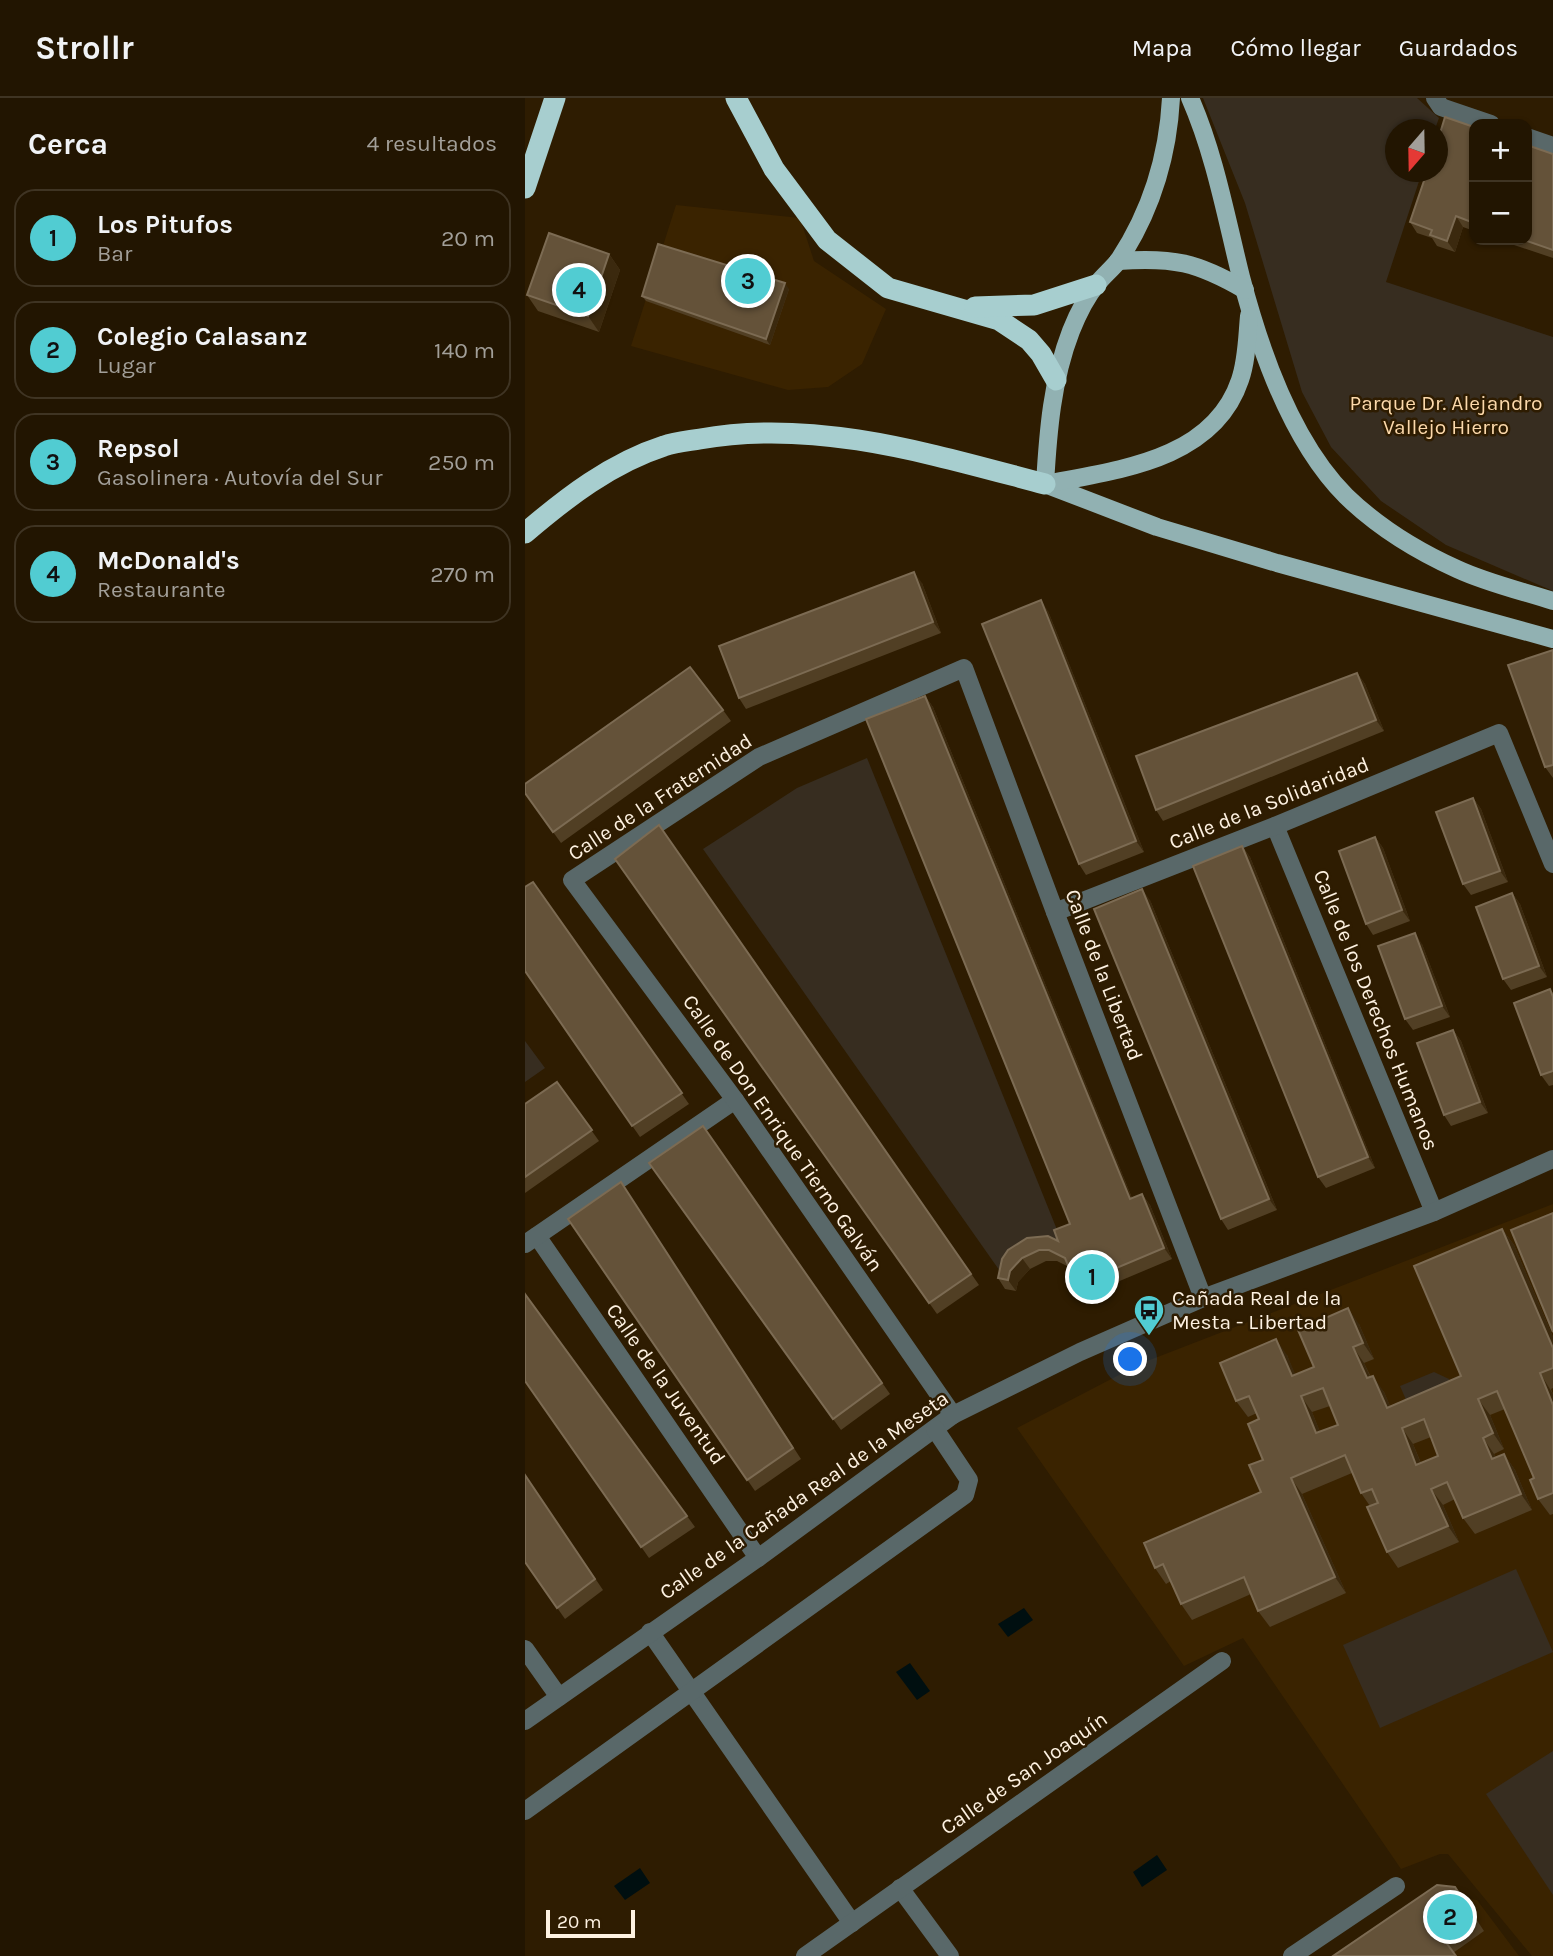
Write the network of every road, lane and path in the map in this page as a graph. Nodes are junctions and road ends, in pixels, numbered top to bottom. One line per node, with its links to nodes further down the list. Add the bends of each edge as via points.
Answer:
1 (555, 98): 9 (highway)
2 (736, 98): 13 (highway, via 774,169 827,240 888,288)
3 (1171, 98): 10 (main road, via 1164,157 1146,211)
4 (1190, 98): 12 (main road, via 1203,129)
5 (1435, 98): 6 (street, via 1441,107)
6 (1476, 119)
7 (1532, 138): 8 (street)
8 (1553, 146)
9 (525, 188)
10 (1118, 261): 11 (main road); 12 (main road, via 1178,261 1213,271)
11 (1096, 285): 13 (highway, via 1034,305); 15 (main road, via 1072,330)
12 (1245, 290): 14 (main road)
13 (958, 308): 15 (highway, via 999,320 1029,340)
14 (1250, 308): 16 (main road, via 1240,380 1214,424 1153,460); 18 (main road, via 1274,380 1304,441 1346,495 1398,539 1459,570)
15 (1056, 380): 16 (main road)
16 (1045, 484): 17 (highway, via 832,435 735,433 664,446 621,465 567,497); 19 (main road, via 1157,527)
17 (525, 533)
18 (1553, 601)
19 (1553, 639)
20 (964, 668): 23 (street, Calle de la Fraternidad, via 759,757); 24 (street, Calle de la Libertad)
21 (1275, 826): 22 (street, Calle de la Solidaridad, via 1499,733); 24 (street, Calle de la Solidaridad); 27 (street, Calle de los Derechos Humanos)
22 (1553, 864)
23 (572, 880): 25 (street, Calle de Don Enrique Tierno Galván)
24 (1055, 912): 29 (street, Calle de la Libertad)
25 (735, 1100): 28 (street); 30 (street, Calle de Don Enrique Tierno Galván)
26 (1553, 1159): 27 (street, Calle de la Cañada Real de la Meseta)
27 (1434, 1212): 29 (street, Calle de la Cañada Real de la Meseta)
28 (531, 1240): 32 (street, Calle de la Juventud)
29 (1203, 1298): 30 (street, Calle de la Cañada Real de la Meseta)
30 (953, 1415): 31 (street, Calle de la Cañada Real de la Meseta)
31 (935, 1429): 32 (street, Calle de la Cañada Real de la Meseta); 36 (street, via 969,1480 965,1495)
32 (758, 1558): 33 (street, Calle de la Cañada Real de la Meseta)
33 (650, 1632): 36 (street); 37 (street, Calle de la Cañada Real de la Meseta)
34 (525, 1649): 37 (street)
35 (1222, 1661): 41 (street, Calle de San Joaquín)
36 (690, 1691): 39 (street); 42 (street)
37 (559, 1697): 38 (street, Calle de la Cañada Real de la Meseta)
38 (525, 1721)
39 (525, 1811)
40 (1396, 1886): 45 (street)
41 (900, 1888): 42 (street, Calle de San Joaquín); 44 (street)
42 (852, 1923): 43 (street, Calle de San Joaquín)
43 (805, 1956)
44 (950, 1956)
45 (1292, 1956)

